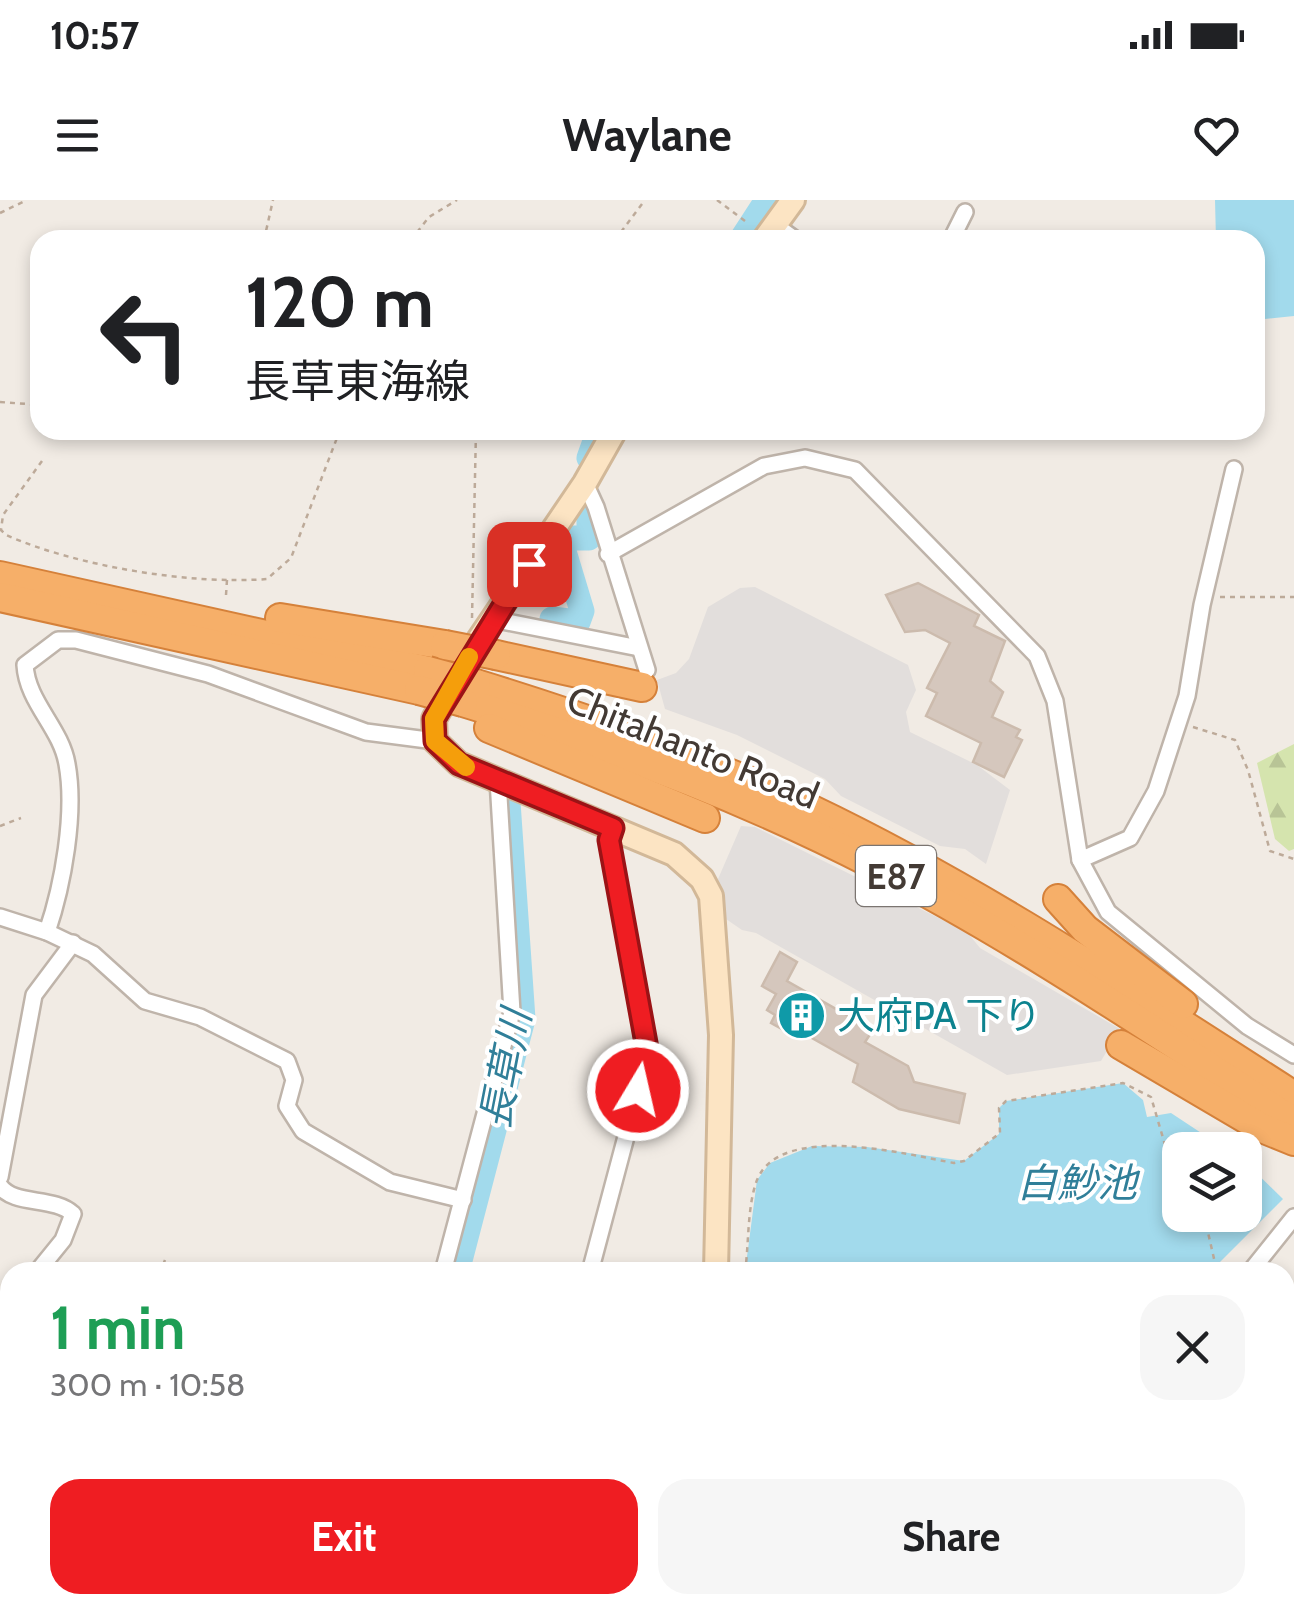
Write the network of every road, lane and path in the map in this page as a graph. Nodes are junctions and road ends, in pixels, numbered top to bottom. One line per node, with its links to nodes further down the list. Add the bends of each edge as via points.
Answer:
1 (27, 200): 7 (path)
2 (273, 200): 9 (path)
3 (457, 200): 10 (path)
4 (646, 200): 11 (path)
5 (717, 200): 12 (path)
6 (793, 200): 13 (main road)
7 (0, 212)
8 (965, 212): 14 (street)
9 (266, 230)
10 (419, 230)
11 (623, 230)
12 (763, 230)
13 (772, 230)
14 (956, 230)
15 (0, 402): 16 (path)
16 (30, 404)
17 (336, 440): 25 (path, via 284,568 267,579)
18 (476, 440): 31 (path, via 471,615)
19 (609, 440): 22 (main road)
20 (42, 461): 25 (path, via 4,515 6,535 85,562)
21 (1234, 469): 28 (street)
22 (584, 483): 23 (street); 31 (main road)
23 (608, 554): 32 (street); 44 (street, via 764,466 805,458 856,470 1036,656 1054,702)
24 (0, 576): 30 (highway, Chitahanto Road / E87)
25 (228, 578): 26 (path)
26 (226, 595)
27 (0, 597): 34 (highway)
28 (1204, 597): 29 (path); 36 (street)
29 (1294, 597)
30 (125, 601): 31 (highway, bridge, via 190,604 445,644); 34 (highway, Chitahanto Road / E87)
31 (489, 637): 32 (street); 33 (highway); 37 (main road, via 434,719)
32 (639, 648): 33 (street)
33 (644, 678)
34 (419, 688): 35 (highway, Chitahanto Road / E87, bridge); 35 (highway)
35 (463, 701): 40 (highway, via 504,732); 52 (highway, Chitahanto Road / E87, via 665,747 846,826 1038,932); 53 (highway, Chitahanto Road / E87, via 659,767 873,864 1026,951)
36 (1177, 724): 43 (path, via 1235,740 1270,851); 44 (street, via 1156,791 1130,838)
37 (435, 741): 38 (main road, via 459,764); 47 (street, via 366,732 208,674 58,640 25,665 26,681 67,762 67,836)
38 (498, 780): 42 (main road); 58 (street, via 512,1012)
39 (21, 818): 41 (path)
40 (704, 818)
41 (0, 826)
42 (613, 828): 63 (street, via 609,840 648,1054); 64 (main road, via 686,862 711,896 721,1034)
43 (1294, 859)
44 (1080, 860): 50 (street, via 1108,912 1247,1026)
45 (1058, 899): 51 (highway, via 1133,968)
46 (0, 918): 47 (street)
47 (47, 932): 48 (street)
48 (73, 943): 56 (street, via 34,995); 58 (street, via 145,1001 200,1017 287,1061 294,1080 287,1106 303,1131 390,1182)
49 (1121, 1045): 55 (highway)
50 (1294, 1055)
51 (1294, 1077)
52 (1294, 1096)
53 (1294, 1122)
54 (1162, 1136): 65 (path, via 1150,1097 1123,1083 1006,1101 999,1108 1000,1134 954,1164 868,1146 812,1146 770,1163 757,1180)
55 (1294, 1141)
56 (0, 1177)
57 (0, 1186): 61 (street, via 73,1214)
58 (463, 1200): 62 (street)
59 (1294, 1217): 67 (street)
60 (1208, 1232): 66 (path)
61 (45, 1262)
62 (446, 1262)
63 (593, 1262)
64 (716, 1262)
65 (746, 1262)
66 (1215, 1262)
67 (1258, 1262)

